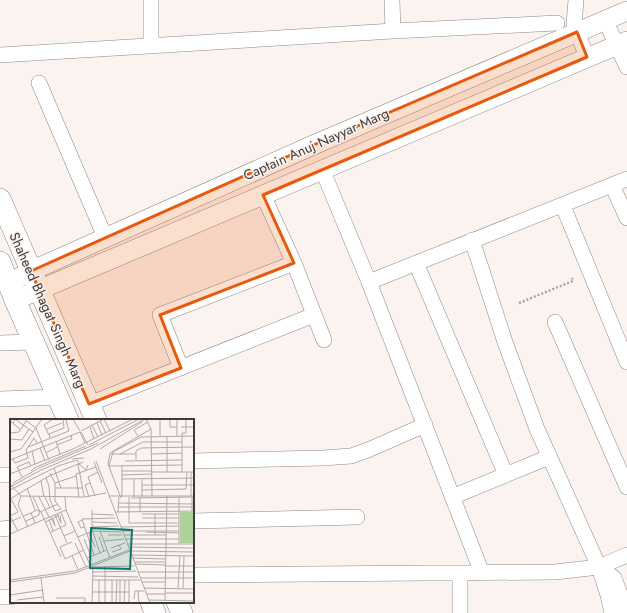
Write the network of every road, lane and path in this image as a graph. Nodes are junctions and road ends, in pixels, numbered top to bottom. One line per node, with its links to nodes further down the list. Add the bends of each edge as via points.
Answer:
1 (151, 0): 10 (street)
2 (392, 0): 7 (street)
3 (576, 0): 8 (street)
4 (627, 11): 5 (street, Captain Anuj Nayyar Marg)
5 (606, 20): 8 (street, Captain Anuj Nayyar Marg); 9 (street)
6 (557, 23): 7 (street)
7 (393, 31): 10 (street)
8 (576, 32): 12 (street); 22 (street, Captain Anuj Nayyar Marg)
9 (622, 43): 12 (street, Captain Anuj Nayyar Marg); 13 (street)
10 (151, 46): 11 (street)
11 (0, 55)
12 (587, 57): 15 (street, Captain Anuj Nayyar Marg)
13 (627, 67)
14 (39, 83): 22 (street)
15 (322, 169): 18 (street, Captain Anuj Nayyar Marg); 29 (street)
16 (627, 179): 17 (street)
17 (612, 185): 20 (street); 21 (street)
18 (263, 195): 25 (street); 31 (street, Captain Anuj Nayyar Marg)
19 (0, 199): 27 (main road, Shaheed Bhagat Singh Marg)
20 (563, 206): 23 (street); 38 (street)
21 (627, 218)
22 (105, 237): 27 (street, Captain Anuj Nayyar Marg)
23 (472, 240): 26 (street); 45 (street, via 505,342)
24 (0, 262): 30 (main road, Shaheed Bhagat Singh Marg)
25 (294, 263): 33 (street); 39 (street, via 160,315)
26 (416, 263): 29 (street); 47 (street)
27 (31, 271): 30 (street, Captain Anuj Nayyar Marg); 31 (main road, Shaheed Bhagat Singh Marg)
28 (570, 274): 32 (path, via 573,281)
29 (369, 282): 44 (street)
30 (8, 289): 31 (street, Captain Anuj Nayyar Marg); 36 (main road, Shaheed Bhagat Singh Marg)
31 (39, 290): 42 (main road, Shaheed Bhagat Singh Marg)
32 (519, 303)
33 (314, 315): 35 (street); 39 (street)
34 (555, 322): 48 (street)
35 (324, 340)
36 (34, 342): 37 (street); 40 (main road, Shaheed Bhagat Singh Marg)
37 (0, 343)
38 (627, 362)
39 (180, 368): 42 (street)
40 (58, 397): 41 (street); 43 (main road, Shaheed Bhagat Singh Marg)
41 (0, 399)
42 (93, 412)
43 (68, 419)
44 (425, 425): 46 (street, via 351,456); 49 (street)
45 (550, 457): 47 (street); 53 (street)
46 (194, 461)
47 (506, 475): 49 (street)
48 (627, 487)
49 (452, 497): 54 (street)
50 (357, 517): 51 (street)
51 (194, 521)
52 (627, 555): 53 (street)
53 (598, 567): 54 (street, via 555,572); 59 (street, via 614,578); 63 (street)
54 (482, 573): 55 (street)
55 (460, 574): 56 (street); 62 (street)
56 (194, 575)
57 (151, 603): 60 (main road)
58 (177, 603): 61 (main road)
59 (627, 612)
60 (155, 613)
61 (182, 613)
62 (460, 613)
63 (612, 613)

